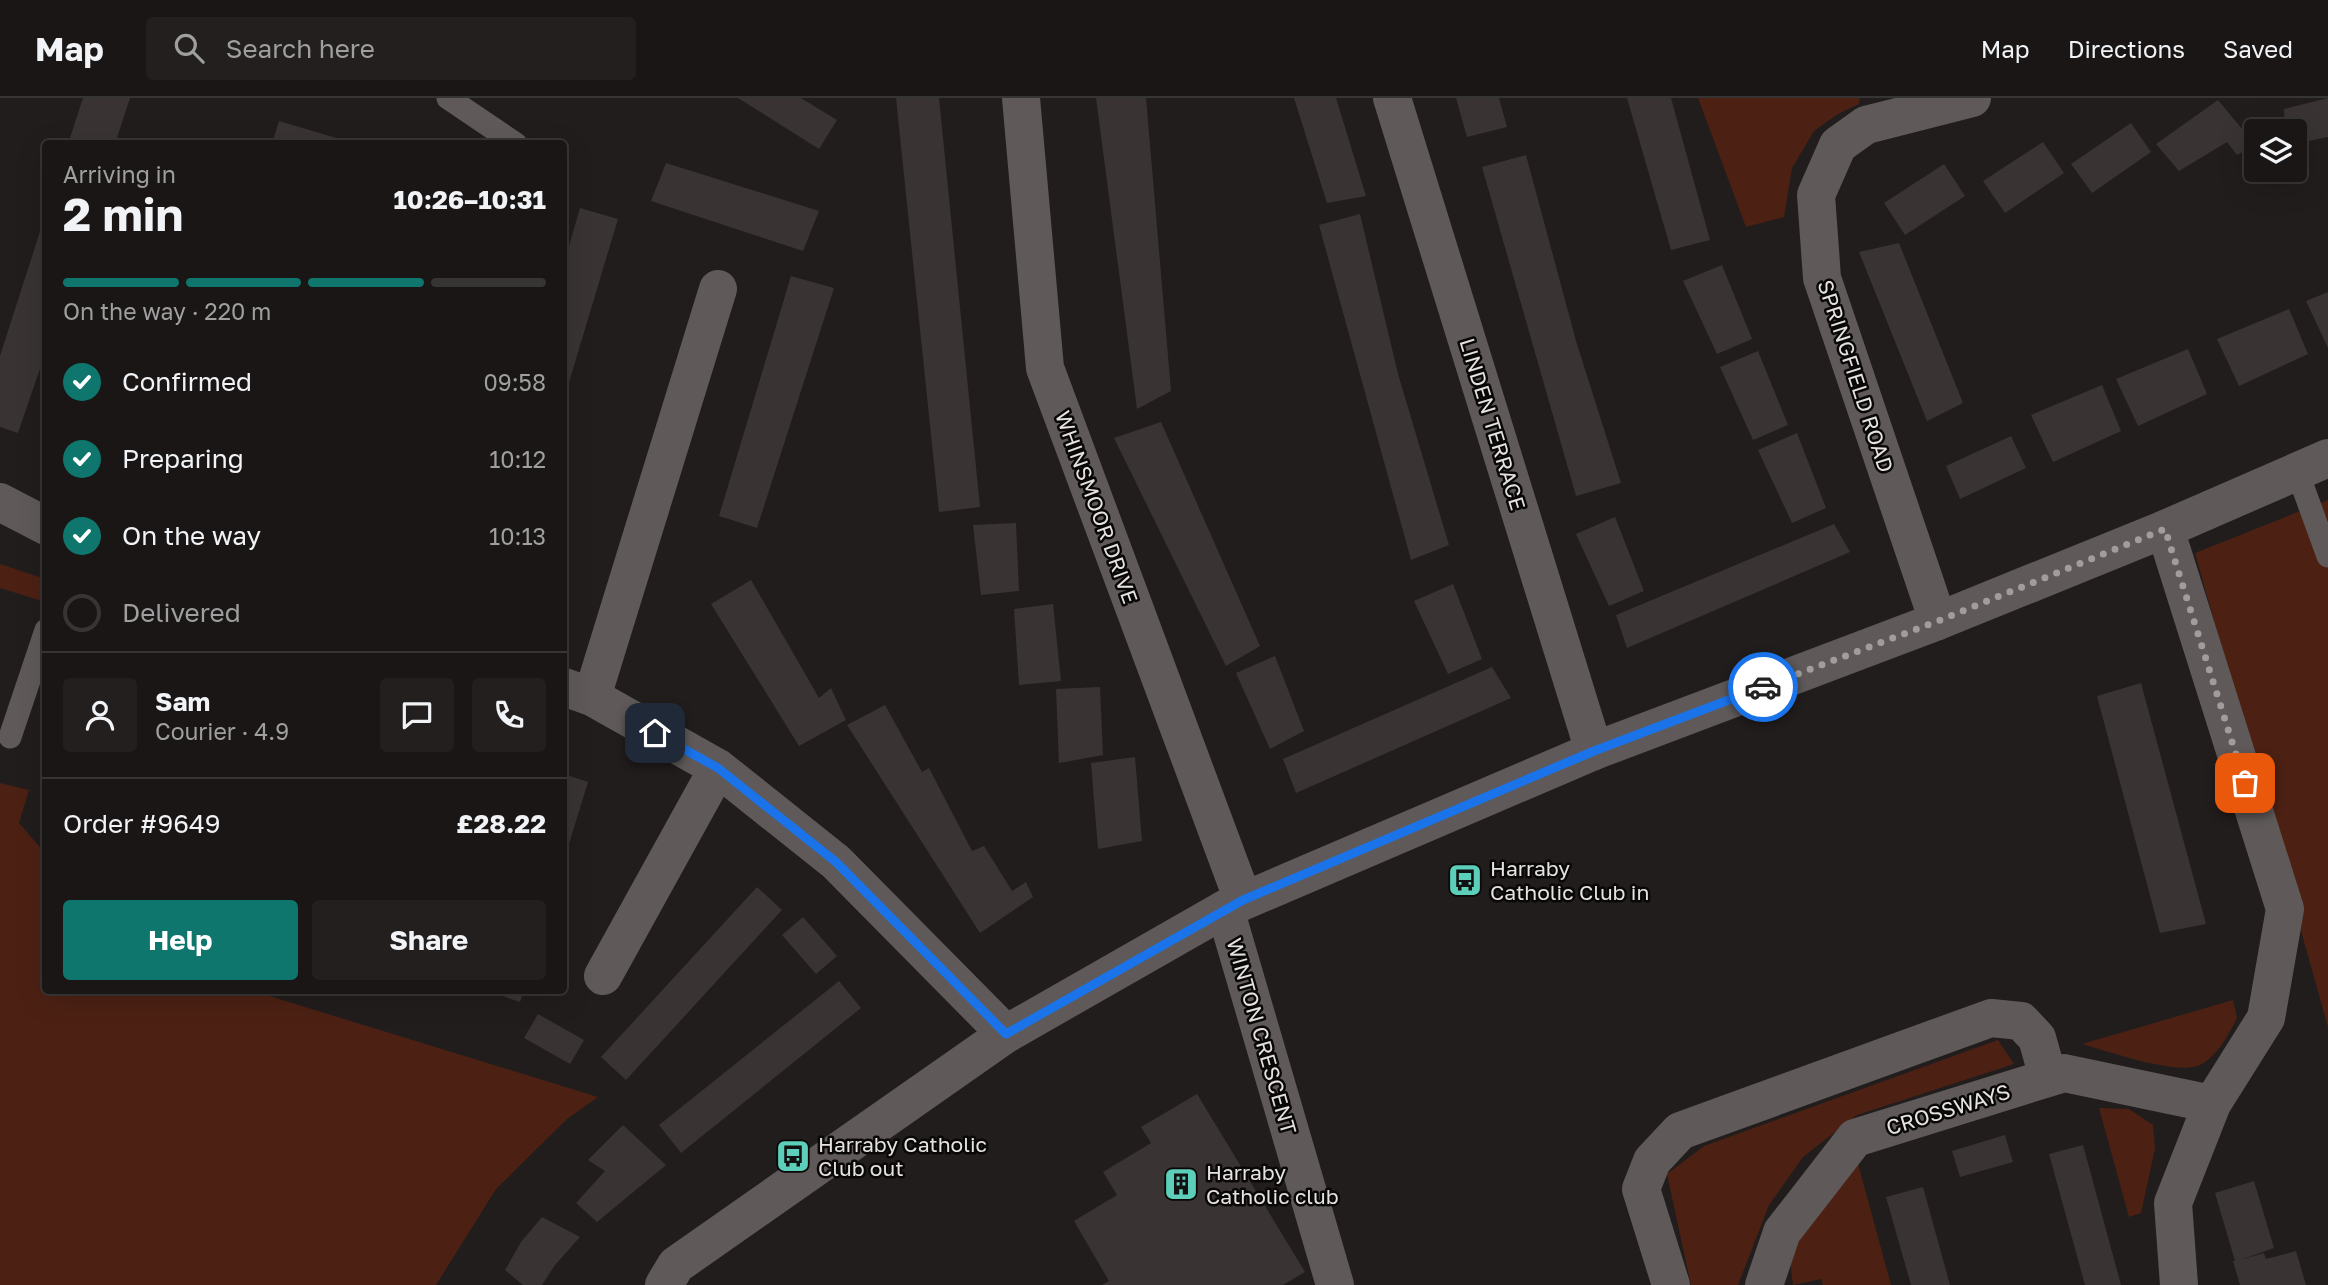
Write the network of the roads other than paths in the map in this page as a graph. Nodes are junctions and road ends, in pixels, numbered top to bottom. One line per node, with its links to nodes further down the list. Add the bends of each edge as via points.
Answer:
1 (448, 98): 5 (lane)
2 (1021, 98): 18 (street, WHINSMOOR DRIVE, via 1045,368)
3 (1392, 98): 16 (street, LINDEN TERRACE)
4 (1972, 98): 12 (street, SPRINGFIELD ROAD, via 1866,125 1838,145 1816,195 1822,278)
5 (510, 140)
6 (718, 289): 14 (street)
7 (2312, 465): 10 (street); 11 (lane)
8 (0, 502): 9 (street)
9 (42, 524)
10 (2165, 529): 12 (street); 22 (street, via 2285,909 2266,1018)
11 (2328, 556)
12 (1938, 621): 16 (street)
13 (42, 642): 15 (lane)
14 (578, 692): 17 (street)
15 (10, 737)
16 (1594, 751): 18 (street)
17 (718, 768): 19 (street); 20 (street, via 836,862)
18 (1234, 905): 20 (street); 24 (street, WINTON CRESCENT)
19 (603, 976)
20 (1006, 1034): 23 (street, via 676,1265)
21 (2048, 1077): 22 (street, CROSSWAYS, via 2064,1073); 25 (street, via 2037,1038 2021,1021 1991,1018 1680,1131 1652,1161 1641,1189); 26 (street, CROSSWAYS, via 1855,1138 1782,1231)
22 (2212, 1104): 27 (street, via 2173,1203)
23 (664, 1285)
24 (1335, 1285)
25 (1671, 1285)
26 (1764, 1285)
27 (2179, 1285)

